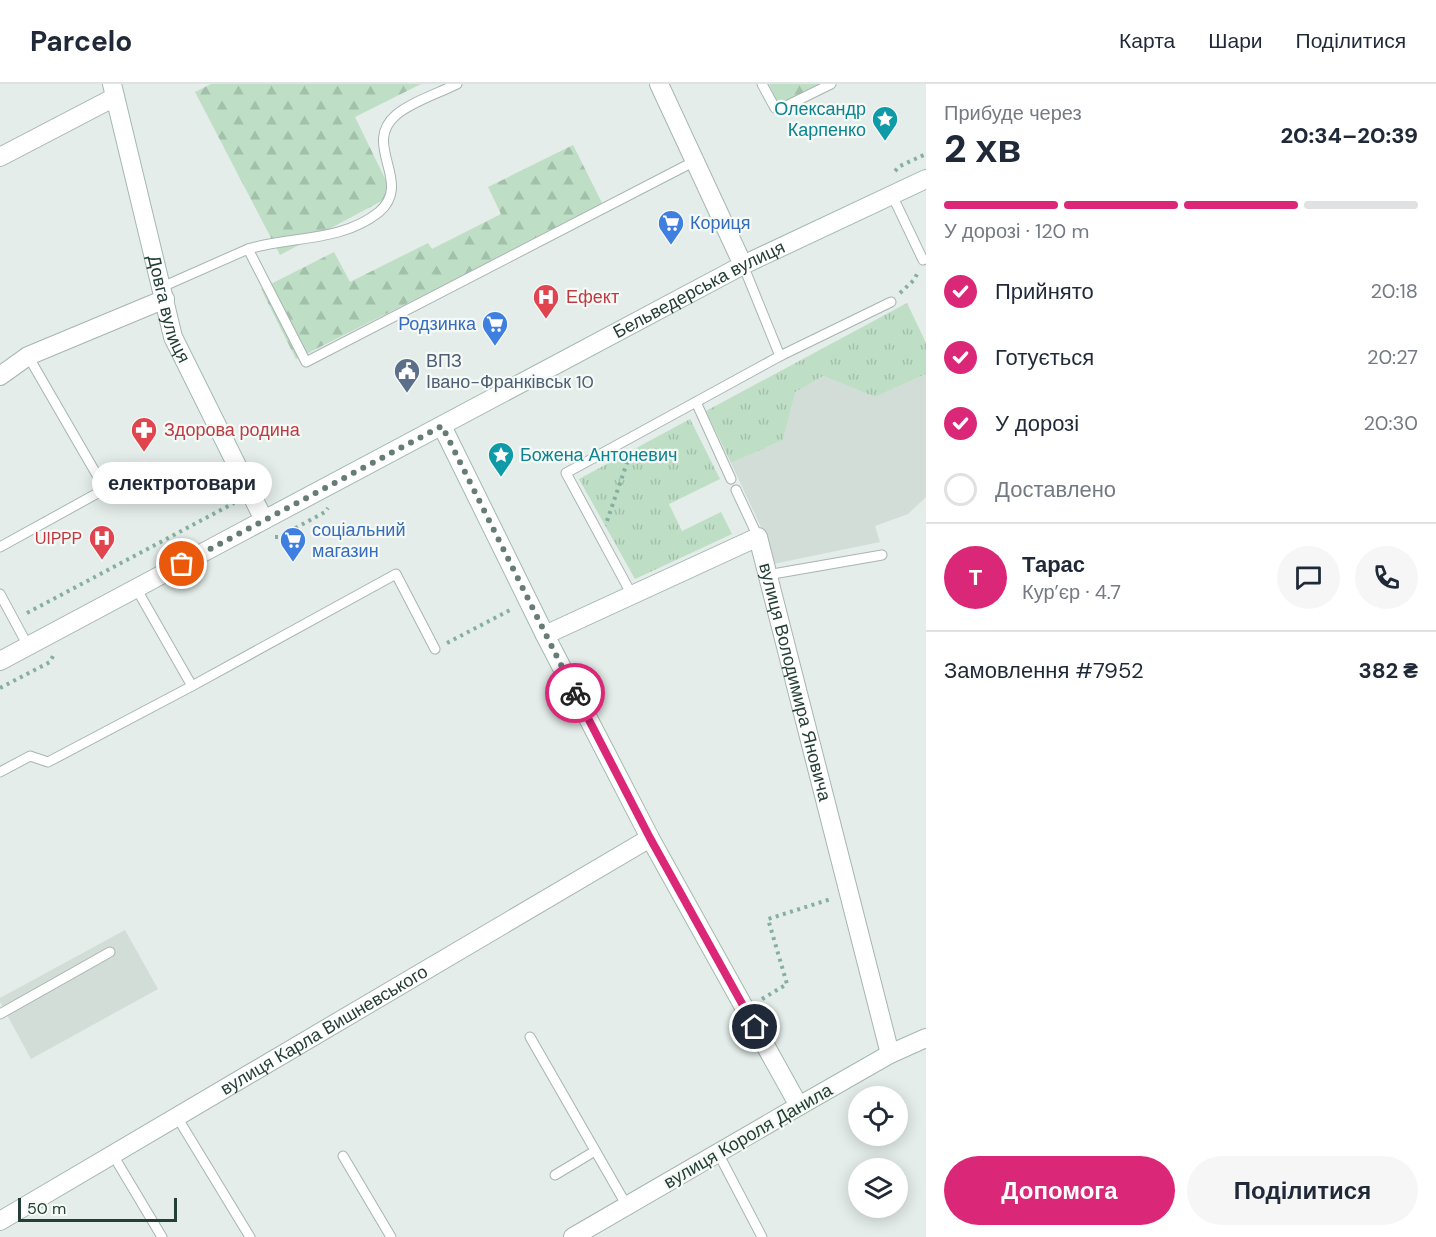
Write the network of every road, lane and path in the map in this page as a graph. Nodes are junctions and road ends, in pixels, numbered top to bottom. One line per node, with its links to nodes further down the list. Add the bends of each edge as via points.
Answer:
1 (457, 84): 10 (lane, via 404,109 389,123 382,141 392,185 386,204 379,211 358,224 324,236)
2 (659, 84): 7 (street)
3 (762, 84): 4 (lane, via 771,104 780,109)
4 (831, 84)
5 (113, 91): 6 (street); 13 (street, Довга вулиця)
6 (0, 157)
7 (695, 161): 10 (lane, via 306,362); 12 (street)
8 (926, 179): 9 (street, Бельведерська вулиця)
9 (892, 195): 11 (lane); 12 (street, Бельведерська вулиця)
10 (248, 249): 13 (lane)
11 (923, 260): 14 (path, via 914,280)
12 (743, 266): 16 (lane); 19 (street, Бельведерська вулиця)
13 (163, 293): 15 (street); 23 (street, Довга вулиця, via 173,336)
14 (891, 302): 16 (lane)
15 (28, 356): 17 (street); 27 (lane, via 105,489)
16 (780, 356): 18 (lane)
17 (0, 376)
18 (696, 402): 20 (lane); 21 (lane)
19 (442, 426): 24 (street, Бельведерська вулиця); 33 (street)
20 (636, 435): 26 (path); 26 (lane, via 566,473)
21 (731, 479)
22 (736, 490): 25 (lane)
23 (251, 494): 24 (street, Довга вулиця); 34 (path)
24 (264, 520): 30 (street, Бельведерська вулиця)
25 (758, 537): 29 (street, вулиця Володимира Яновича); 32 (street, вулиця Володимира Яновича)
26 (602, 538): 32 (lane)
27 (0, 547)
28 (882, 555): 29 (lane)
29 (767, 575): 42 (street, вулиця Володимира Яновича)
30 (136, 588): 36 (street, Бельведерська вулиця); 39 (lane)
31 (0, 594): 34 (lane)
32 (632, 595): 35 (street, вулиця Володимира Яновича)
33 (528, 601): 35 (street); 37 (path)
34 (14, 620): 36 (lane)
35 (545, 635): 41 (street)
36 (28, 646): 38 (street, Бельведерська вулиця)
37 (435, 649): 39 (lane, via 396,574)
38 (0, 661)
39 (192, 687): 40 (lane, via 48,762 30,756)
40 (0, 772)
41 (650, 838): 44 (street); 50 (street, вулиця Карла Вишневського)
42 (849, 894): 44 (path, via 768,919 788,984); 48 (street, вулиця Володимира Яновича)
43 (110, 952): 45 (lane)
44 (745, 1009): 49 (street)
45 (0, 1014)
46 (530, 1037): 51 (lane)
47 (926, 1038): 48 (street, вулиця Короля Данила)
48 (890, 1054): 49 (street, вулиця Короля Данила)
49 (799, 1106): 52 (street, вулиця Короля Данила)
50 (177, 1117): 53 (street, вулиця Карла Вишневського); 59 (lane)
51 (595, 1151): 55 (lane); 56 (lane)
52 (718, 1153): 56 (street, вулиця Короля Данила); 62 (lane)
53 (113, 1155): 57 (street, вулиця Карла Вишневського); 58 (lane)
54 (343, 1156): 60 (lane)
55 (555, 1175)
56 (627, 1206): 61 (street, вулиця Короля Данила)
57 (0, 1221)
58 (162, 1237)
59 (250, 1237)
60 (391, 1237)
61 (573, 1237)
62 (762, 1237)

